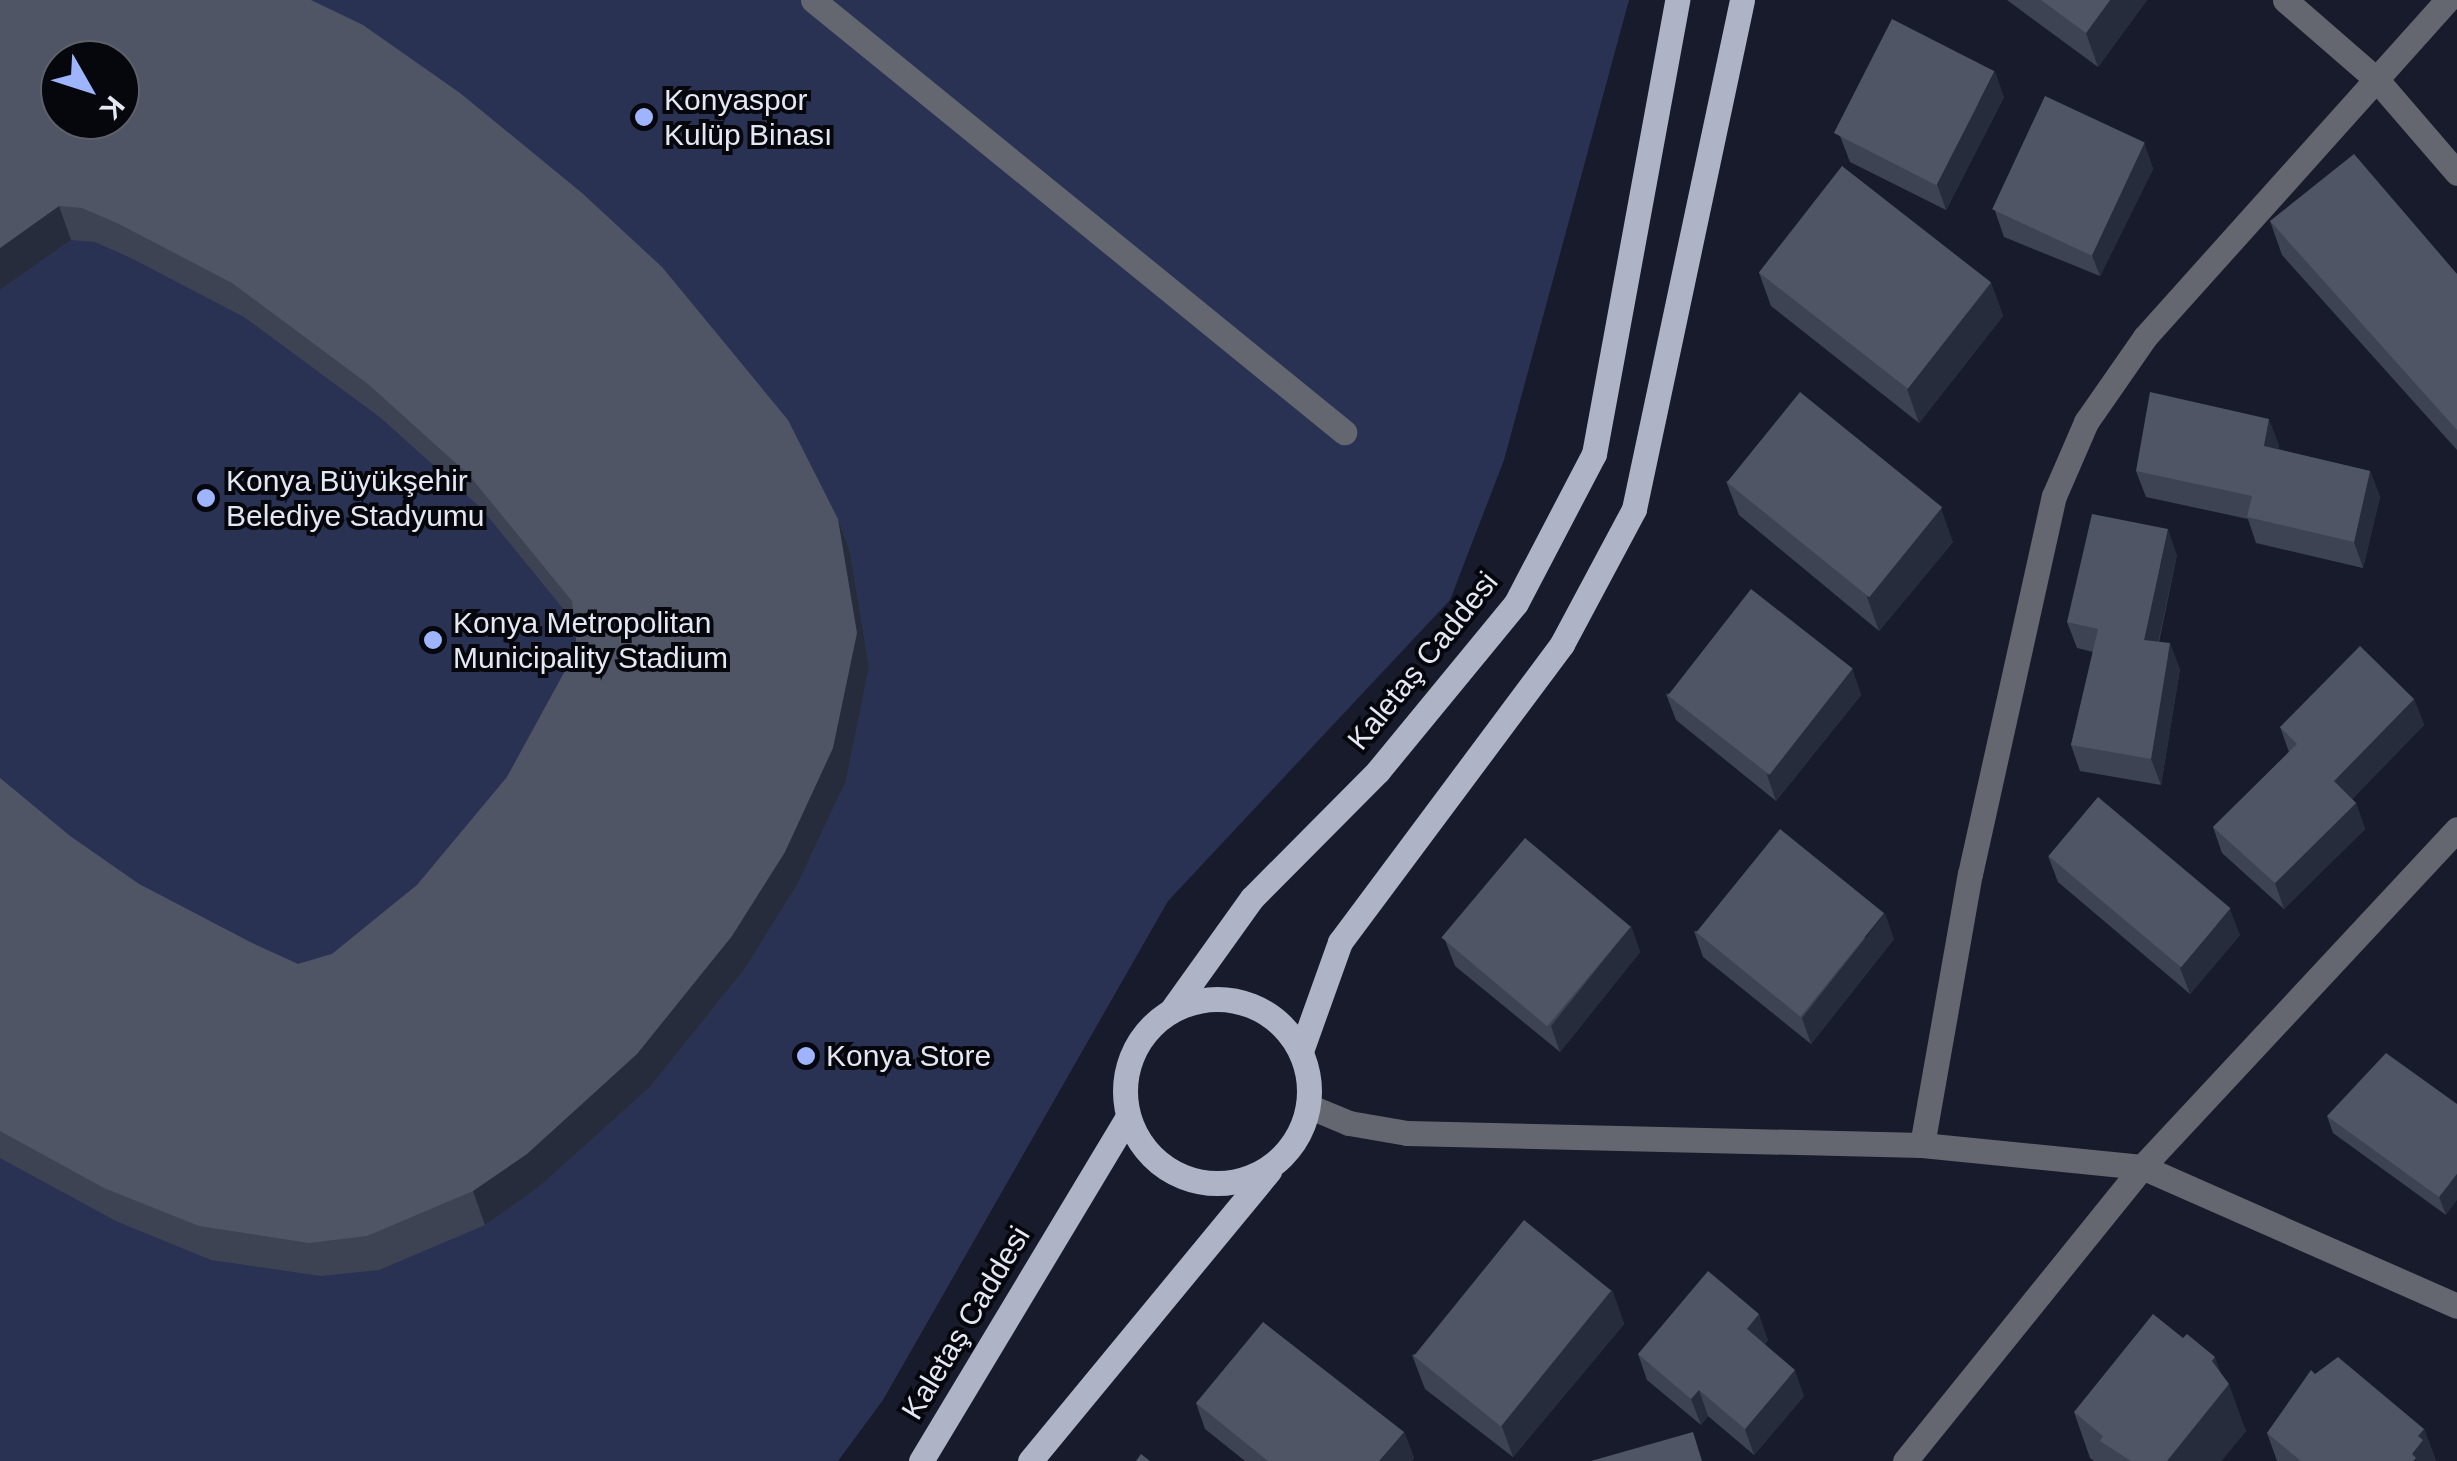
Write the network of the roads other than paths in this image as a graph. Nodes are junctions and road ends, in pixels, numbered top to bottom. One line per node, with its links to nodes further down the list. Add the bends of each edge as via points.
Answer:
1 (812, 0): 8 (street)
2 (1677, 0): 10 (main road, Kaletaş Caddesi, via 1594,454 1516,603 1378,771 1252,898)
3 (1742, 0): 11 (main road, via 1634,510 1562,644 1340,942)
4 (2284, 0): 6 (street)
5 (2447, 0): 6 (street)
6 (2376, 79): 7 (street); 14 (street, via 2145,337 2086,422 2054,496 1970,874)
7 (2457, 173)
8 (1344, 432)
9 (2457, 829): 16 (street)
10 (1171, 1011): 11 (main road, via 1199,1000 1244,1004 1284,1026); 13 (main road, via 1147,1030 1132,1057 1124,1086)
11 (1301, 1052): 12 (main road)
12 (1308, 1106): 14 (street, via 1349,1124 1407,1133); 15 (main road, via 1293,1145)
13 (1128, 1116): 15 (main road, via 1152,1155 1189,1179 1249,1178); 18 (main road, Kaletaş Caddesi)
14 (1922, 1145): 16 (street)
15 (1276, 1163): 19 (main road)
16 (2142, 1167): 17 (street); 20 (street)
17 (2457, 1306)
18 (922, 1461)
19 (1030, 1461)
20 (1906, 1461)

